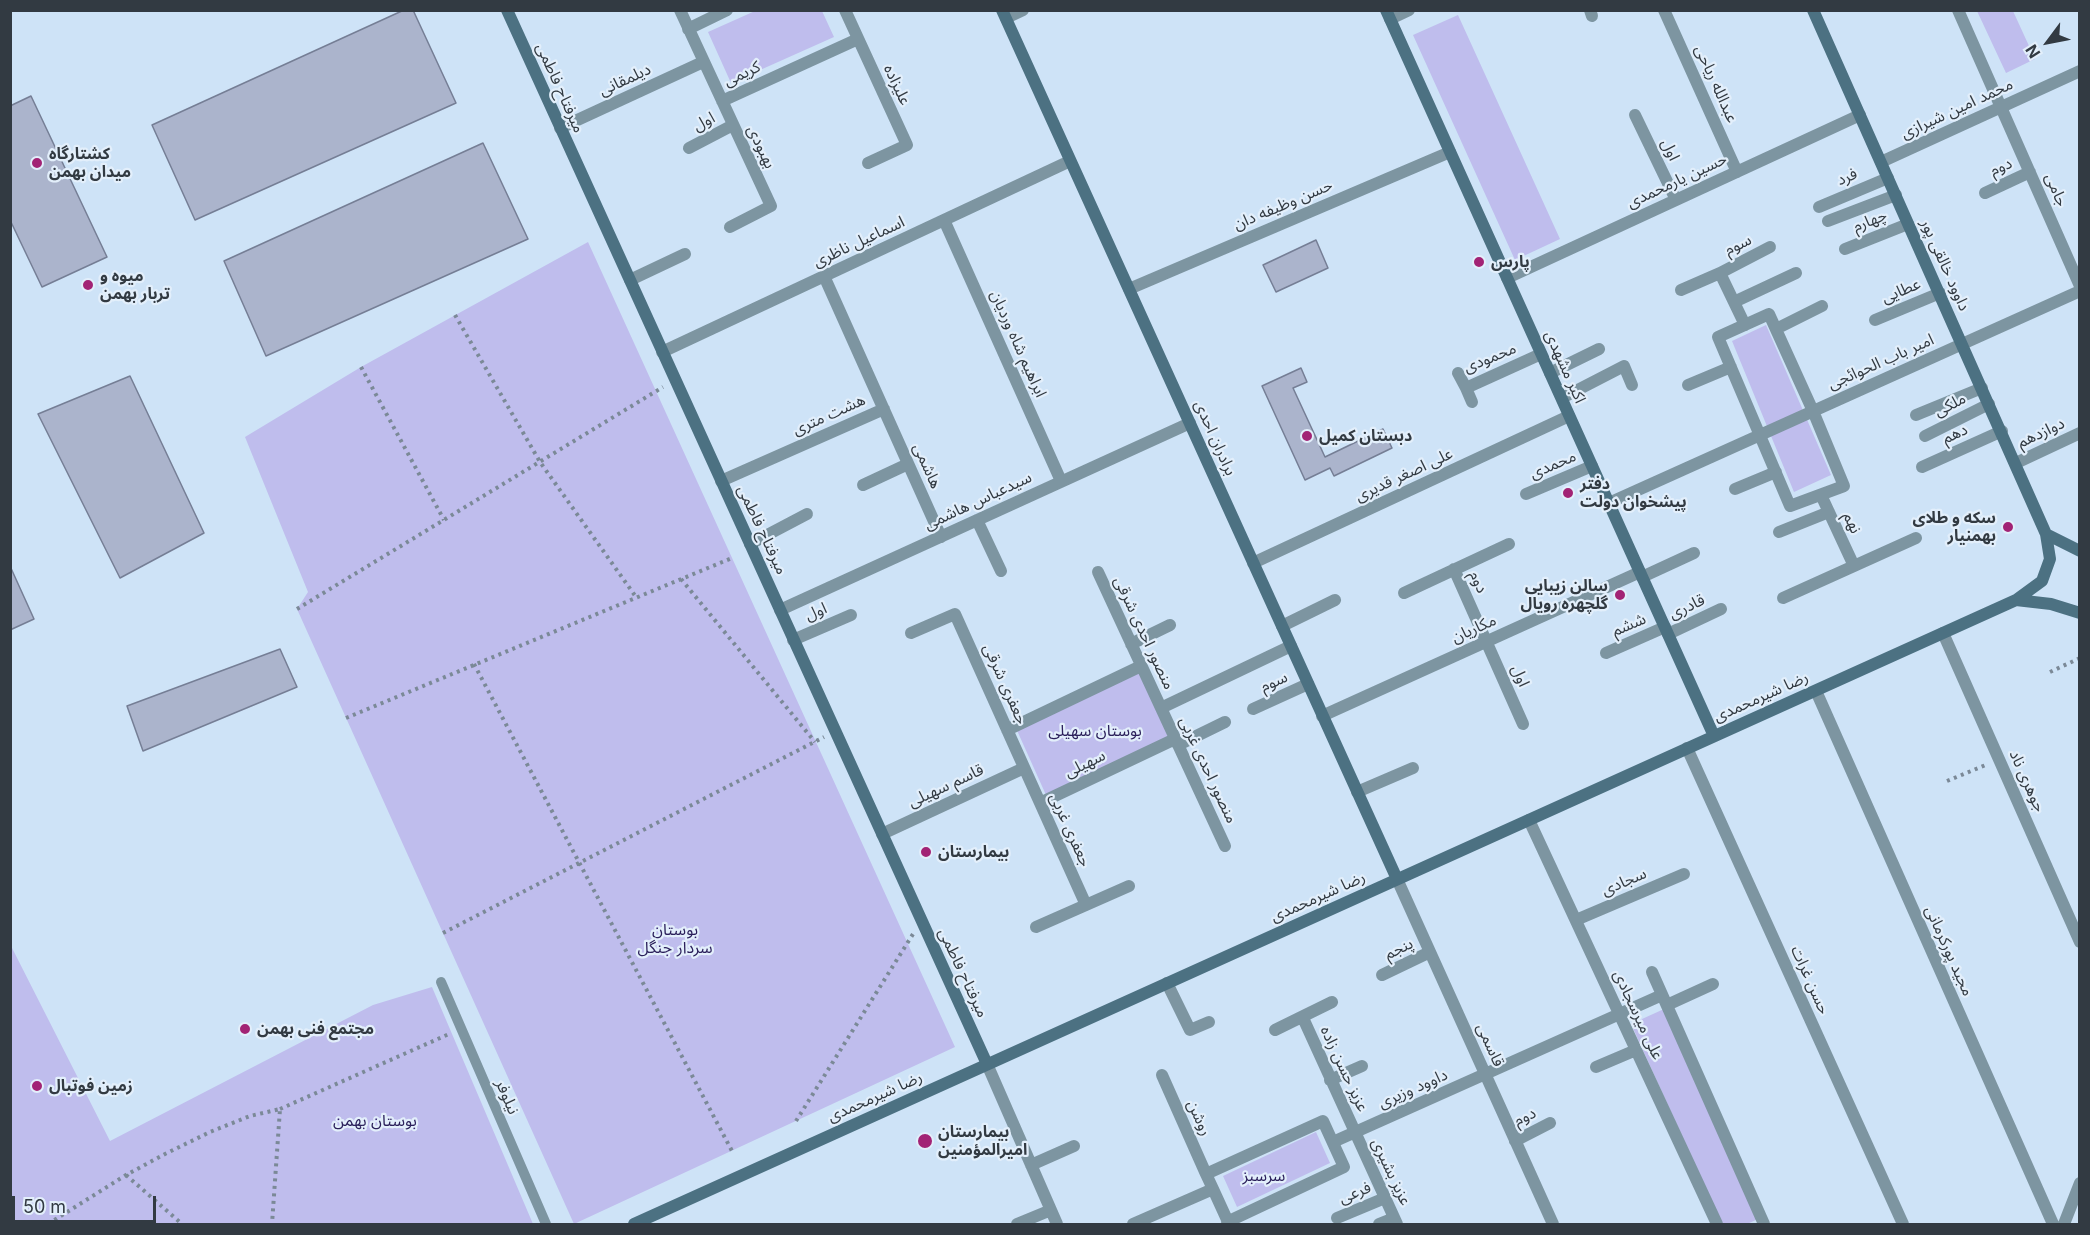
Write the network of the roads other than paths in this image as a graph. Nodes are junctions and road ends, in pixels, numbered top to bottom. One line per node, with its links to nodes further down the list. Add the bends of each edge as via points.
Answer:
1 (507, 10): 21 (street, میرفتاح فاطمی)
2 (680, 10): 12 (street, کریمی)
3 (727, 10): 12 (street)
4 (844, 10): 13 (street)
5 (1023, 10): 10 (street)
6 (1409, 10): 11 (street)
7 (1664, 10): 27 (street, عبدالله ریاحی)
8 (1813, 10): 19 (street, داوود خالقی پور)
9 (1958, 10): 17 (street, جامی)
10 (1004, 14): 24 (street, برادران احدی)
11 (1388, 15): 23 (street, اکبر مشهدی)
12 (688, 29): 14 (street, کریمی)
13 (858, 39): 16 (street, کریمی); 26 (street, علیزاده, via 907,145)
14 (703, 62): 16 (street, کریمی); 21 (street, دیلمقانی)
15 (2079, 71): 17 (street, محمد امین شیرازی)
16 (722, 101): 20 (street, بهبودی)
17 (2002, 107): 25 (street, محمد امین شیرازی); 28 (street, جامی)
18 (1635, 115): 32 (street, اول)
19 (1860, 115): 25 (street, داوود خالقی پور); 27 (street, حسین یارمحمدی)
20 (733, 125): 22 (street, اول); 37 (street, بهبودی, via 771,206)
21 (560, 128): 45 (street, میرفتاح فاطمی)
22 (689, 148)
23 (1450, 152): 44 (street, اکبر مشهدی); 47 (street, حسن وظیفه دان)
24 (1070, 161): 34 (street, اسماعیل ناظری); 47 (street, برادران احدی)
25 (1881, 162): 29 (street, داوود خالقی پور)
26 (868, 163)
27 (1737, 172): 32 (street, حسین یارمحمدی)
28 (2030, 172): 30 (street, دوم); 46 (street, جامی)
29 (1888, 178): 31 (street, داوود خالقی پور); 33 (street, فرد)
30 (1985, 193)
31 (1896, 195): 35 (street); 36 (street, داوود خالقی پور)
32 (1676, 200): 44 (street, حسین یارمحمدی)
33 (1819, 207)
34 (944, 220): 43 (street, اسماعیل ناظری); 85 (street, ابراهیم شاه وردیان)
35 (1828, 221)
36 (1908, 224): 39 (street, چهارم); 50 (street, داوود خالقی پور)
37 (730, 226)
38 (1770, 247): 41 (street, سوم)
39 (1845, 249)
40 (685, 254): 45 (street)
41 (1720, 273): 48 (street); 51 (street)
42 (1796, 273): 51 (street)
43 (824, 276): 58 (street, اسماعیل ناظری); 70 (street, هشت متری)
44 (1507, 278): 59 (street, اکبر مشهدی)
45 (630, 280): 58 (street, میرفتاح فاطمی)
46 (2079, 286)
47 (1129, 289): 74 (street, برادران احدی)
48 (1680, 290)
49 (2079, 291): 56 (street, امیر باب الحوائجی)
50 (1940, 293): 53 (street, عطایی); 56 (street, داوود خالقی پور)
51 (1734, 302): 54 (street)
52 (1822, 306): 55 (street)
53 (1875, 320)
54 (1745, 325): 55 (street, via 1769,314); 60 (street, via 1718,338)
55 (1776, 329): 71 (street)
56 (1962, 343): 66 (street, داوود خالقی پور); 71 (street, امیر باب الحوائجی)
57 (1599, 349): 62 (street)
58 (662, 352): 84 (street, میرفتاح فاطمی)
59 (1541, 354): 62 (street, اکبر مشهدی); 65 (street, محمودی)
60 (1731, 367): 64 (street); 77 (street)
61 (1458, 373): 65 (street, محمودی)
62 (1550, 373): 67 (street, اکبر مشهدی)
63 (1632, 385): 67 (street, via 1624,366)
64 (1688, 385)
65 (1466, 388): 68 (street)
66 (1982, 388): 69 (street, داوود خالقی پور); 72 (street)
67 (1562, 398): 73 (street, اکبر مشهدی)
68 (1472, 402)
69 (1989, 404): 75 (street, داوود خالقی پور); 78 (street, ملکی)
70 (884, 409): 80 (street, هاشمی); 84 (street, هشت متری)
71 (1813, 411): 77 (street, امیر باب الحوائجی); 89 (street, via 1844,486)
72 (1916, 415)
73 (1569, 416): 81 (street, اکبر مشهدی); 102 (street, علی اصغر قدیری)
74 (1190, 423): 85 (street, سیدعباس هاشمی); 102 (street, برادران احدی)
75 (2002, 431): 79 (street, داوود خالقی پور); 82 (street, دهم)
76 (2079, 433): 79 (street, دوازدهم)
77 (1760, 435): 83 (street); 90 (street)
78 (1925, 436)
79 (2016, 463): 95 (street, داوود خالقی پور)
80 (908, 464): 86 (street); 96 (street, هاشمی)
81 (1592, 466): 88 (street, محمدی); 90 (street, اکبر مشهدی)
82 (1922, 467)
83 (1776, 472): 87 (street); 89 (street, via 1790,506)
84 (721, 481): 98 (street, میرفتاح فاطمی)
85 (1061, 481): 93 (street, سیدعباس هاشمی)
86 (863, 485)
87 (1735, 489)
88 (1526, 494)
89 (1821, 495): 91 (street, نهم)
90 (1609, 503): 107 (street, اکبر مشهدی)
91 (1829, 512): 94 (street); 103 (street, نهم)
92 (807, 514): 98 (street)
93 (977, 520): 96 (street, سیدعباس هاشمی); 105 (street)
94 (1779, 532)
95 (2046, 534): 100 (street); 111 (street, داوود خالقی پور, via 2050,560 2042,581)
96 (941, 537): 113 (street, سیدعباس هاشمی)
97 (1916, 538): 103 (street)
98 (750, 544): 113 (street, میرفتاح فاطمی)
99 (1509, 544): 104 (street, دوم)
100 (2079, 551)
101 (1694, 553): 107 (street, مکاریان)
102 (1253, 563): 117 (street, برادران احدی)
103 (1854, 566): 109 (street)
104 (1454, 570): 108 (street, دوم); 122 (street, دوم)
105 (1001, 571)
106 (1098, 572): 123 (street, منصور احدی شرقی)
107 (1641, 575): 118 (street, اکبر مشهدی); 122 (street, مکاریان)
108 (1404, 593)
109 (1783, 598)
110 (1335, 600): 117 (street)
111 (2016, 600): 114 (street); 120 (street, رضا شیرمحمدی)
112 (1721, 609): 118 (street, قادری)
113 (780, 610): 121 (street, میرفتاح فاطمی)
114 (2079, 613)
115 (851, 615): 121 (street, اول)
116 (1170, 626): 123 (street)
117 (1282, 626): 124 (street, برادران احدی)
118 (1666, 631): 125 (street, ششم); 135 (street, اکبر مشهدی)
119 (911, 633): 134 (street, جعفری شرقی, via 956,614)
120 (1943, 633): 128 (street, رضا شیرمحمدی); 151 (street, جوهری ناد)
121 (794, 640): 143 (street, میرفتاح فاطمی)
122 (1487, 641): 131 (street, مکاریان); 133 (street, اول)
123 (1131, 644): 126 (street, منصور احدی شرقی)
124 (1291, 646): 127 (street, برادران احدی); 129 (street)
125 (1606, 652)
126 (1141, 666): 129 (street, منصور احدی شرقی); 134 (street)
127 (1308, 684): 130 (street, سوم); 131 (street, برادران احدی)
128 (1816, 690): 135 (street, رضا شیرمحمدی); 195 (street, مجید پورکرمانی)
129 (1161, 708): 136 (street, منصور احدی غربی)
130 (1253, 709)
131 (1322, 716): 140 (street, برادران احدی)
132 (1225, 722): 136 (street)
133 (1523, 724)
134 (1007, 730): 138 (street, جعفری شرقی)
135 (1714, 736): 137 (street, رضا شیرمحمدی)
136 (1177, 742): 141 (street, سهیلی); 144 (street, منصور احدی غربی)
137 (1687, 748): 142 (street, رضا شیرمحمدی); 194 (street, حسن غرات)
138 (1024, 768): 141 (street, جعفری غربی); 143 (street, قاسم سهیلی)
139 (1413, 768): 140 (street)
140 (1357, 792): 146 (street, برادران احدی)
141 (1041, 803): 148 (street, جعفری غربی)
142 (1529, 820): 146 (street, رضا شیرمحمدی); 149 (street, علی میرسجادی)
143 (882, 834): 165 (street, میرفتاح فاطمی)
144 (1225, 846)
145 (1684, 874): 149 (street, سجادی)
146 (1397, 879): 152 (street, قاسمی); 156 (street, رضا شیرمحمدی)
147 (1130, 886): 148 (street)
148 (1086, 905): 150 (street)
149 (1576, 920): 160 (street, علی میرسجادی)
150 (1036, 927)
151 (2079, 942)
152 (1430, 952): 154 (street, پنجم); 169 (street, قاسمی)
153 (1652, 972): 158 (street)
154 (1382, 975)
155 (441, 982): 185 (lane, نیلوفر)
156 (1167, 983): 162 (street, via 1190,1030); 165 (street, رضا شیرمحمدی)
157 (1713, 984): 158 (street)
158 (1665, 1000): 160 (street); 193 (street)
159 (1332, 1002): 161 (street)
160 (1620, 1015): 164 (street, علی میرسجادی); 169 (street)
161 (1303, 1018): 163 (street); 170 (street, عزیز حسن زاده)
162 (1209, 1022)
163 (1275, 1030)
164 (1636, 1050): 167 (street); 192 (street, علی میرسجادی)
165 (987, 1064): 176 (street); 186 (street, رضا شیرمحمدی)
166 (1362, 1066): 170 (street)
167 (1596, 1067)
168 (1162, 1075): 177 (street, روشن)
169 (1485, 1075): 172 (street, داوود وزیری); 173 (street, قاسمی)
170 (1330, 1080): 172 (street, عزیز حسن زاده)
171 (1550, 1124): 173 (street, دوم)
172 (1355, 1133): 174 (street, داوود وزیری); 180 (street, عزیز بشیری)
173 (1515, 1141): 191 (street, قاسمی)
174 (1333, 1142): 177 (street, via 1323,1121); 184 (street, via 1344,1167)
175 (1074, 1146): 176 (street)
176 (1031, 1165): 181 (street)
177 (1206, 1174): 179 (street)
178 (2079, 1183): 196 (street)
179 (1213, 1190): 184 (street); 189 (street)
180 (1385, 1198): 182 (street, فرعی); 183 (street, عزیز بشیری)
181 (1050, 1210): 187 (street); 188 (street)
182 (1337, 1218)
183 (1396, 1221): 190 (street)
184 (1228, 1223)
185 (546, 1224)
186 (634, 1224)
187 (1017, 1224)
188 (1057, 1224)
189 (1133, 1224)
190 (1379, 1224)
191 (1553, 1224)
192 (1717, 1224)
193 (1764, 1224)
194 (1903, 1224)
195 (2053, 1224)
196 (2064, 1224)

